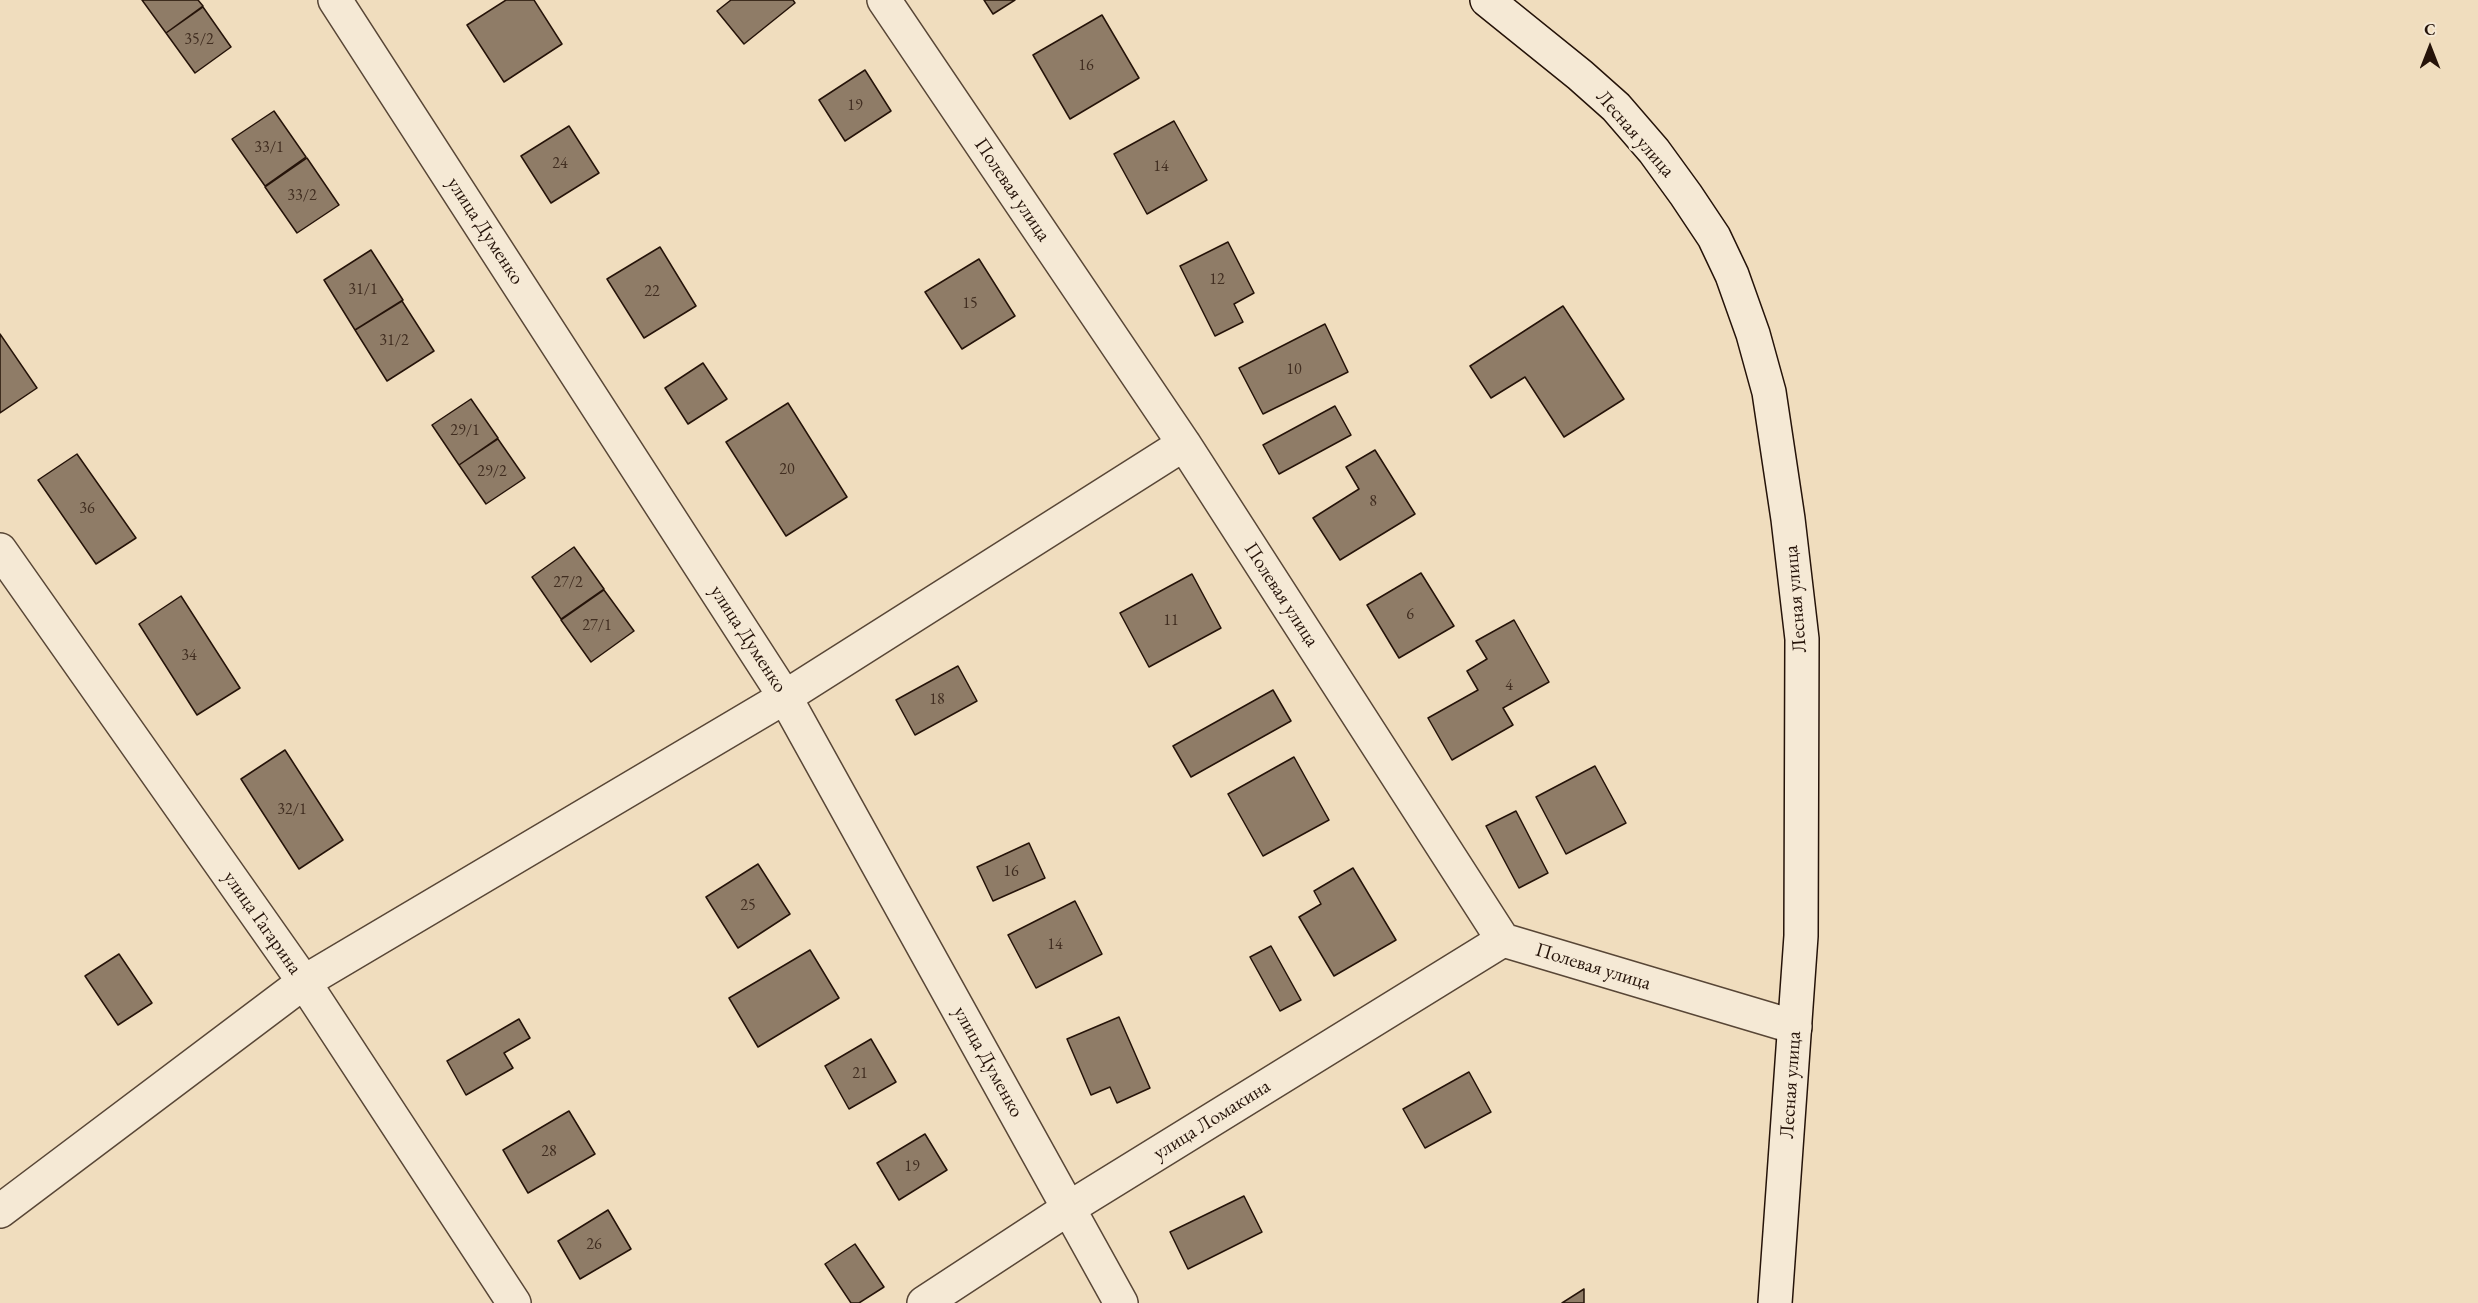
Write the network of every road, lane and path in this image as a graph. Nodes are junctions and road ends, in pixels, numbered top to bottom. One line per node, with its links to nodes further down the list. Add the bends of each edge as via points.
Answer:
1 (335, 0): 6 (street, улица Думенко)
2 (884, 0): 4 (street, Полевая улица)
3 (1487, 0): 9 (street, Лесная улица, via 1595,88 1654,151 1714,237 1753,334 1776,438 1802,639 1801,936)
4 (1184, 444): 6 (street); 7 (street, Полевая улица)
5 (0, 550): 8 (street, улица Гагарина)
6 (785, 697): 8 (street); 10 (street, улица Думенко)
7 (1503, 940): 9 (street, Полевая улица); 10 (street, улица Ломакина)
8 (304, 982): 11 (street); 12 (street, улица Гагарина)
9 (1795, 1027): 15 (street, Лесная улица)
10 (1070, 1208): 13 (street, улица Ломакина); 14 (street, улица Думенко)
11 (0, 1211)
12 (514, 1303)
13 (924, 1303)
14 (1121, 1303)
15 (1775, 1303)

